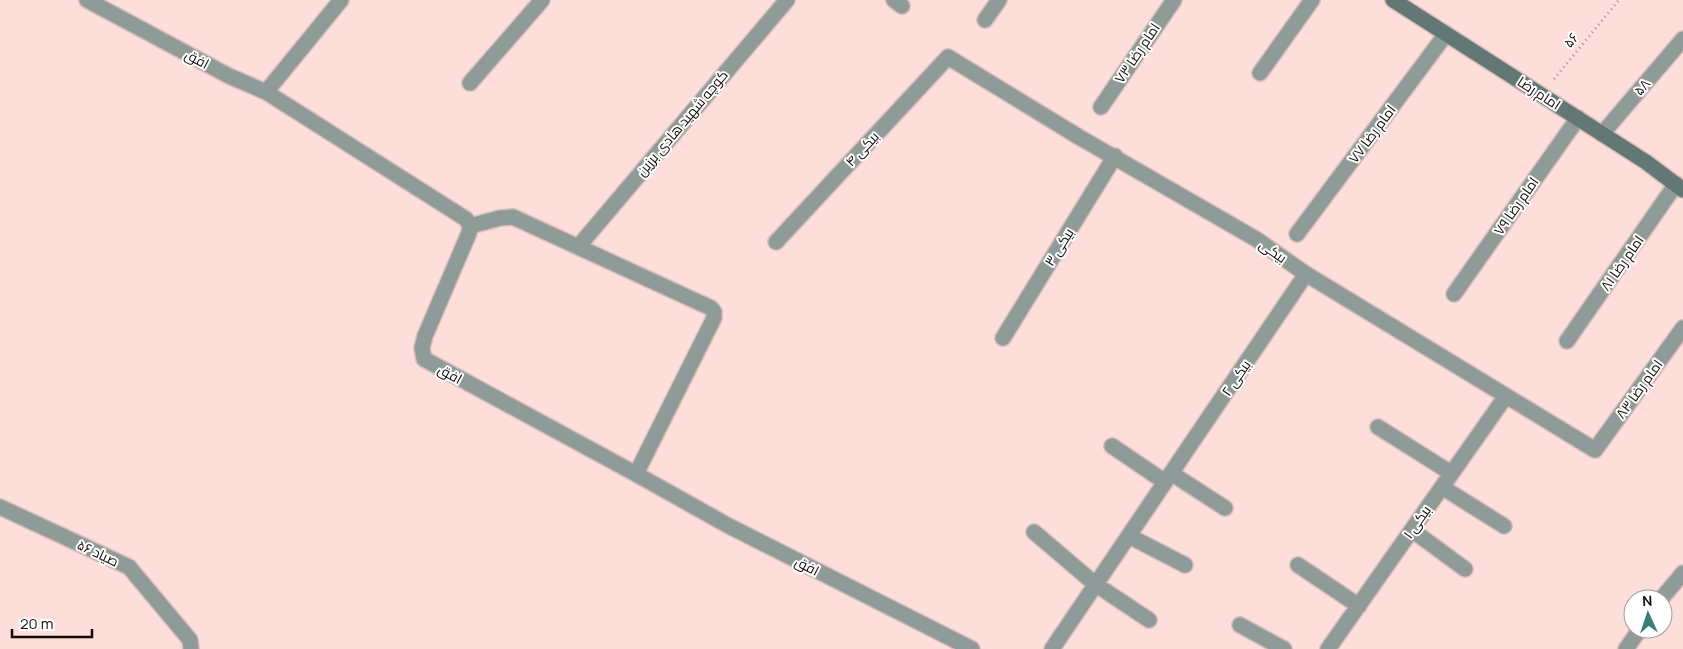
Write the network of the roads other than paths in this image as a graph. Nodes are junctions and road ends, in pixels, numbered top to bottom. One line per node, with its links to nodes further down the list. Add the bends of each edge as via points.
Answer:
1 (87, 0): 15 (street, افق, via 229,76)
2 (341, 0): 15 (street)
3 (542, 0): 14 (street)
4 (787, 0): 24 (street, کوچه شهید هادی برزین)
5 (999, 0): 9 (street)
6 (1174, 0): 16 (street, امام رضا ۷۳)
7 (1312, 0): 13 (street)
8 (1393, 0): 10 (main road, امام رضا)
9 (985, 20)
10 (1446, 34): 17 (main road, امام رضا); 22 (street, امام رضا ۷۷)
11 (1683, 39): 18 (street, ۵۸)
12 (948, 57): 19 (street, بیکی); 23 (street, ۴ بیکی)
13 (1260, 73)
14 (470, 83)
15 (266, 92): 21 (street, افق, via 466,219)
16 (1100, 107)
17 (1578, 118): 18 (main road, امام رضا); 26 (street, امام رضا ۷۹)
18 (1602, 134): 20 (main road, امام رضا)
19 (1114, 156): 25 (street, بیکی, via 1256,238); 28 (street, ۳ بیکی)
20 (1680, 187): 29 (street, امام رضا ۸۱)
21 (470, 226): 24 (street, via 513,217); 35 (street, افق, via 425,336 424,359)
22 (1297, 234)
23 (776, 242)
24 (578, 247): 35 (street, via 714,312 714,318)
25 (1306, 274): 30 (street, بیکی); 36 (street, ۲ بیکی)
26 (1454, 294)
27 (1683, 328): 33 (street, امام رضا ۸۳)
28 (1003, 338)
29 (1567, 341)
30 (1506, 396): 33 (street, بیکی); 34 (street, ۱ بیکی)
31 (1378, 427): 34 (street)
32 (1112, 446): 36 (street)
33 (1595, 450)
34 (1452, 473): 37 (street, ۱ بیکی)
35 (636, 474): 54 (street, افق, via 727,525)
36 (1168, 478): 39 (street); 43 (street, ۲ بیکی)
37 (1442, 486): 40 (street); 41 (street, ۱ بیکی)
38 (0, 507): 53 (street, صیاد ۵۶, via 129,567 190,640)
39 (1225, 508)
40 (1504, 526)
41 (1412, 530): 46 (street); 50 (street, ۱ بیکی)
42 (1034, 532): 48 (street)
43 (1129, 536): 44 (street); 48 (street, ۲ بیکی)
44 (1185, 565)
45 (1298, 565): 50 (street)
46 (1465, 569)
47 (1683, 573): 49 (street)
48 (1096, 584): 51 (street); 55 (street, ۲ بیکی)
49 (1669, 589)
50 (1359, 606): 57 (street, ۱ بیکی)
51 (1148, 620)
52 (1240, 625): 56 (street)
53 (191, 649)
54 (972, 649)
55 (1052, 649)
56 (1284, 649)
57 (1328, 649)

